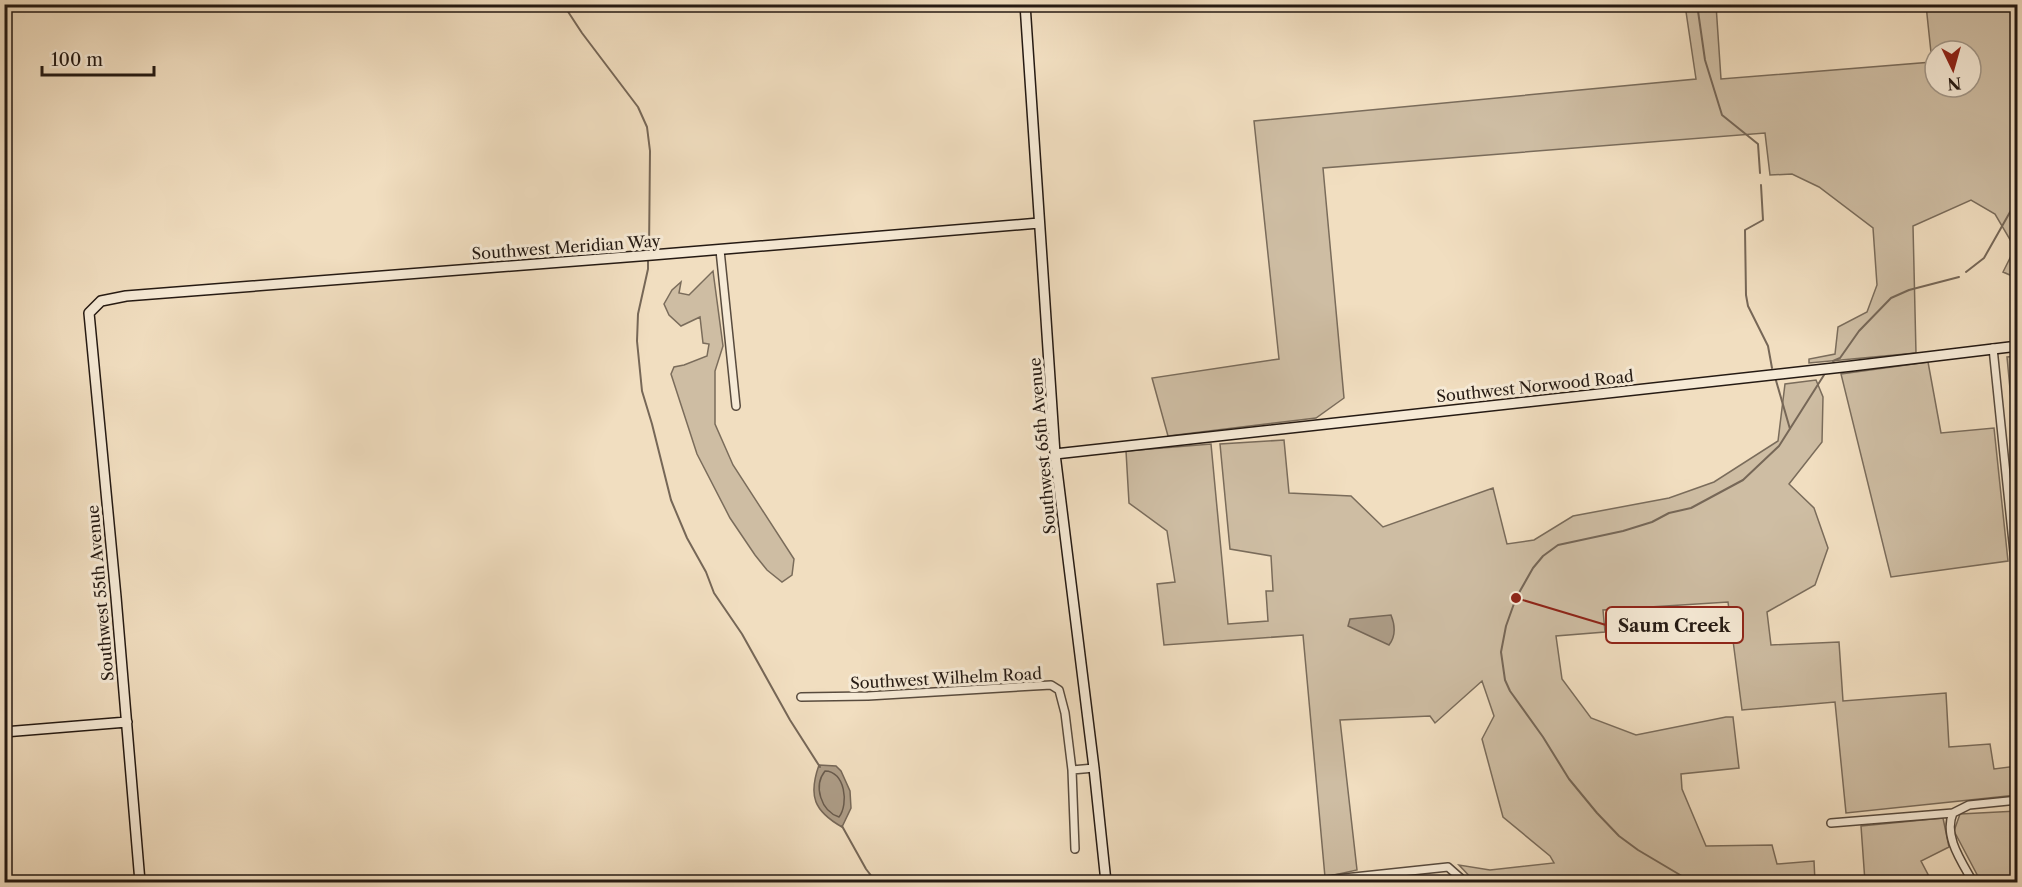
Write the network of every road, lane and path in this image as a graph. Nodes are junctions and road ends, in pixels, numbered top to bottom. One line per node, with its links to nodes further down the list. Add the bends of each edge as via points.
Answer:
1 (1025, 4): 2 (street, Southwest 65th Avenue)
2 (1039, 223): 3 (street, Southwest Meridian Way); 8 (street, Southwest 65th Avenue)
3 (720, 250): 4 (street, Southwest Meridian Way, via 126,296); 7 (street)
4 (97, 304): 11 (street, Southwest 55th Avenue, via 89,313)
5 (2018, 346): 6 (street, Southwest Norwood Road)
6 (1993, 348): 8 (street, Southwest Norwood Road); 9 (street)
7 (736, 406)
8 (1055, 454): 13 (street, Southwest 65th Avenue)
9 (2018, 591)
10 (801, 697): 14 (street, Southwest Wilhelm Road, via 1051,685 1059,690 1062,699)
11 (127, 722): 12 (street); 19 (street, Southwest 55th Avenue)
12 (4, 732)
13 (1094, 768): 14 (street); 20 (street, Southwest 65th Avenue)
14 (1072, 770): 18 (street)
15 (2018, 800): 16 (street, via 1969,805)
16 (1953, 813): 17 (street); 23 (street, via 1948,824 1955,849)
17 (1831, 823)
18 (1075, 849)
19 (140, 882)
20 (1106, 882)
21 (1306, 882): 22 (street, via 1448,867)
22 (1465, 882)
23 (1973, 882)

